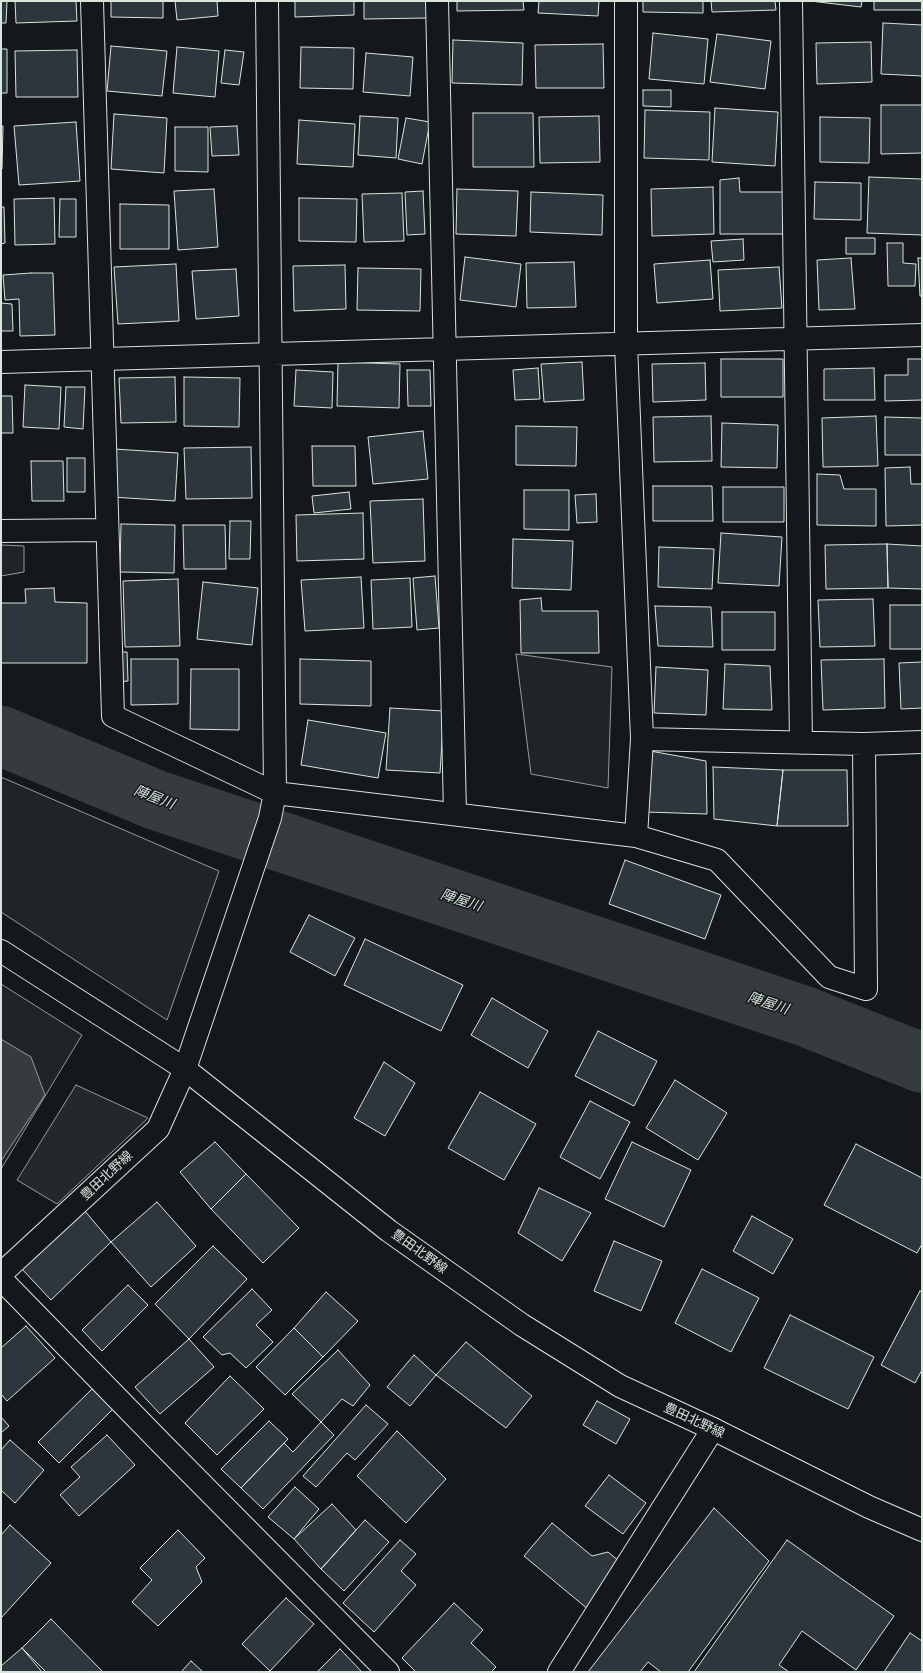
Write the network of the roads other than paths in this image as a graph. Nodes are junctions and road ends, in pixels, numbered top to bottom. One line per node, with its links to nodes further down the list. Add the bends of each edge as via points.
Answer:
1 (92, 1): 11 (street)
2 (267, 1): 10 (street)
3 (437, 1): 9 (street)
4 (626, 1): 8 (street)
5 (791, 1): 7 (street)
6 (922, 335): 7 (street)
7 (796, 338): 8 (street); 17 (street)
8 (626, 344): 9 (street); 15 (street)
9 (445, 348): 10 (street); 20 (street)
10 (271, 354): 11 (street); 19 (street)
11 (102, 359): 12 (street); 13 (street)
12 (1, 362)
13 (106, 530): 14 (street); 19 (street, via 113,716)
14 (1, 531)
15 (642, 739): 17 (street); 21 (street)
16 (922, 742): 18 (street)
17 (801, 743): 18 (street)
18 (864, 744): 21 (street, via 866,989 829,977 717,860)
19 (275, 793): 20 (street); 23 (street, via 270,818)
20 (455, 814): 21 (street)
21 (636, 836)
22 (1, 951): 23 (street)
23 (186, 1069): 24 (street, 豊田北野線, via 158,1128); 26 (street, 豊田北野線, via 389,1231 522,1326 620,1386)
24 (1, 1274)
25 (1, 1279): 28 (street)
26 (713, 1430): 27 (street, 豊田北野線, via 868,1507); 29 (street)
27 (922, 1530)
28 (388, 1672)
29 (559, 1672)

